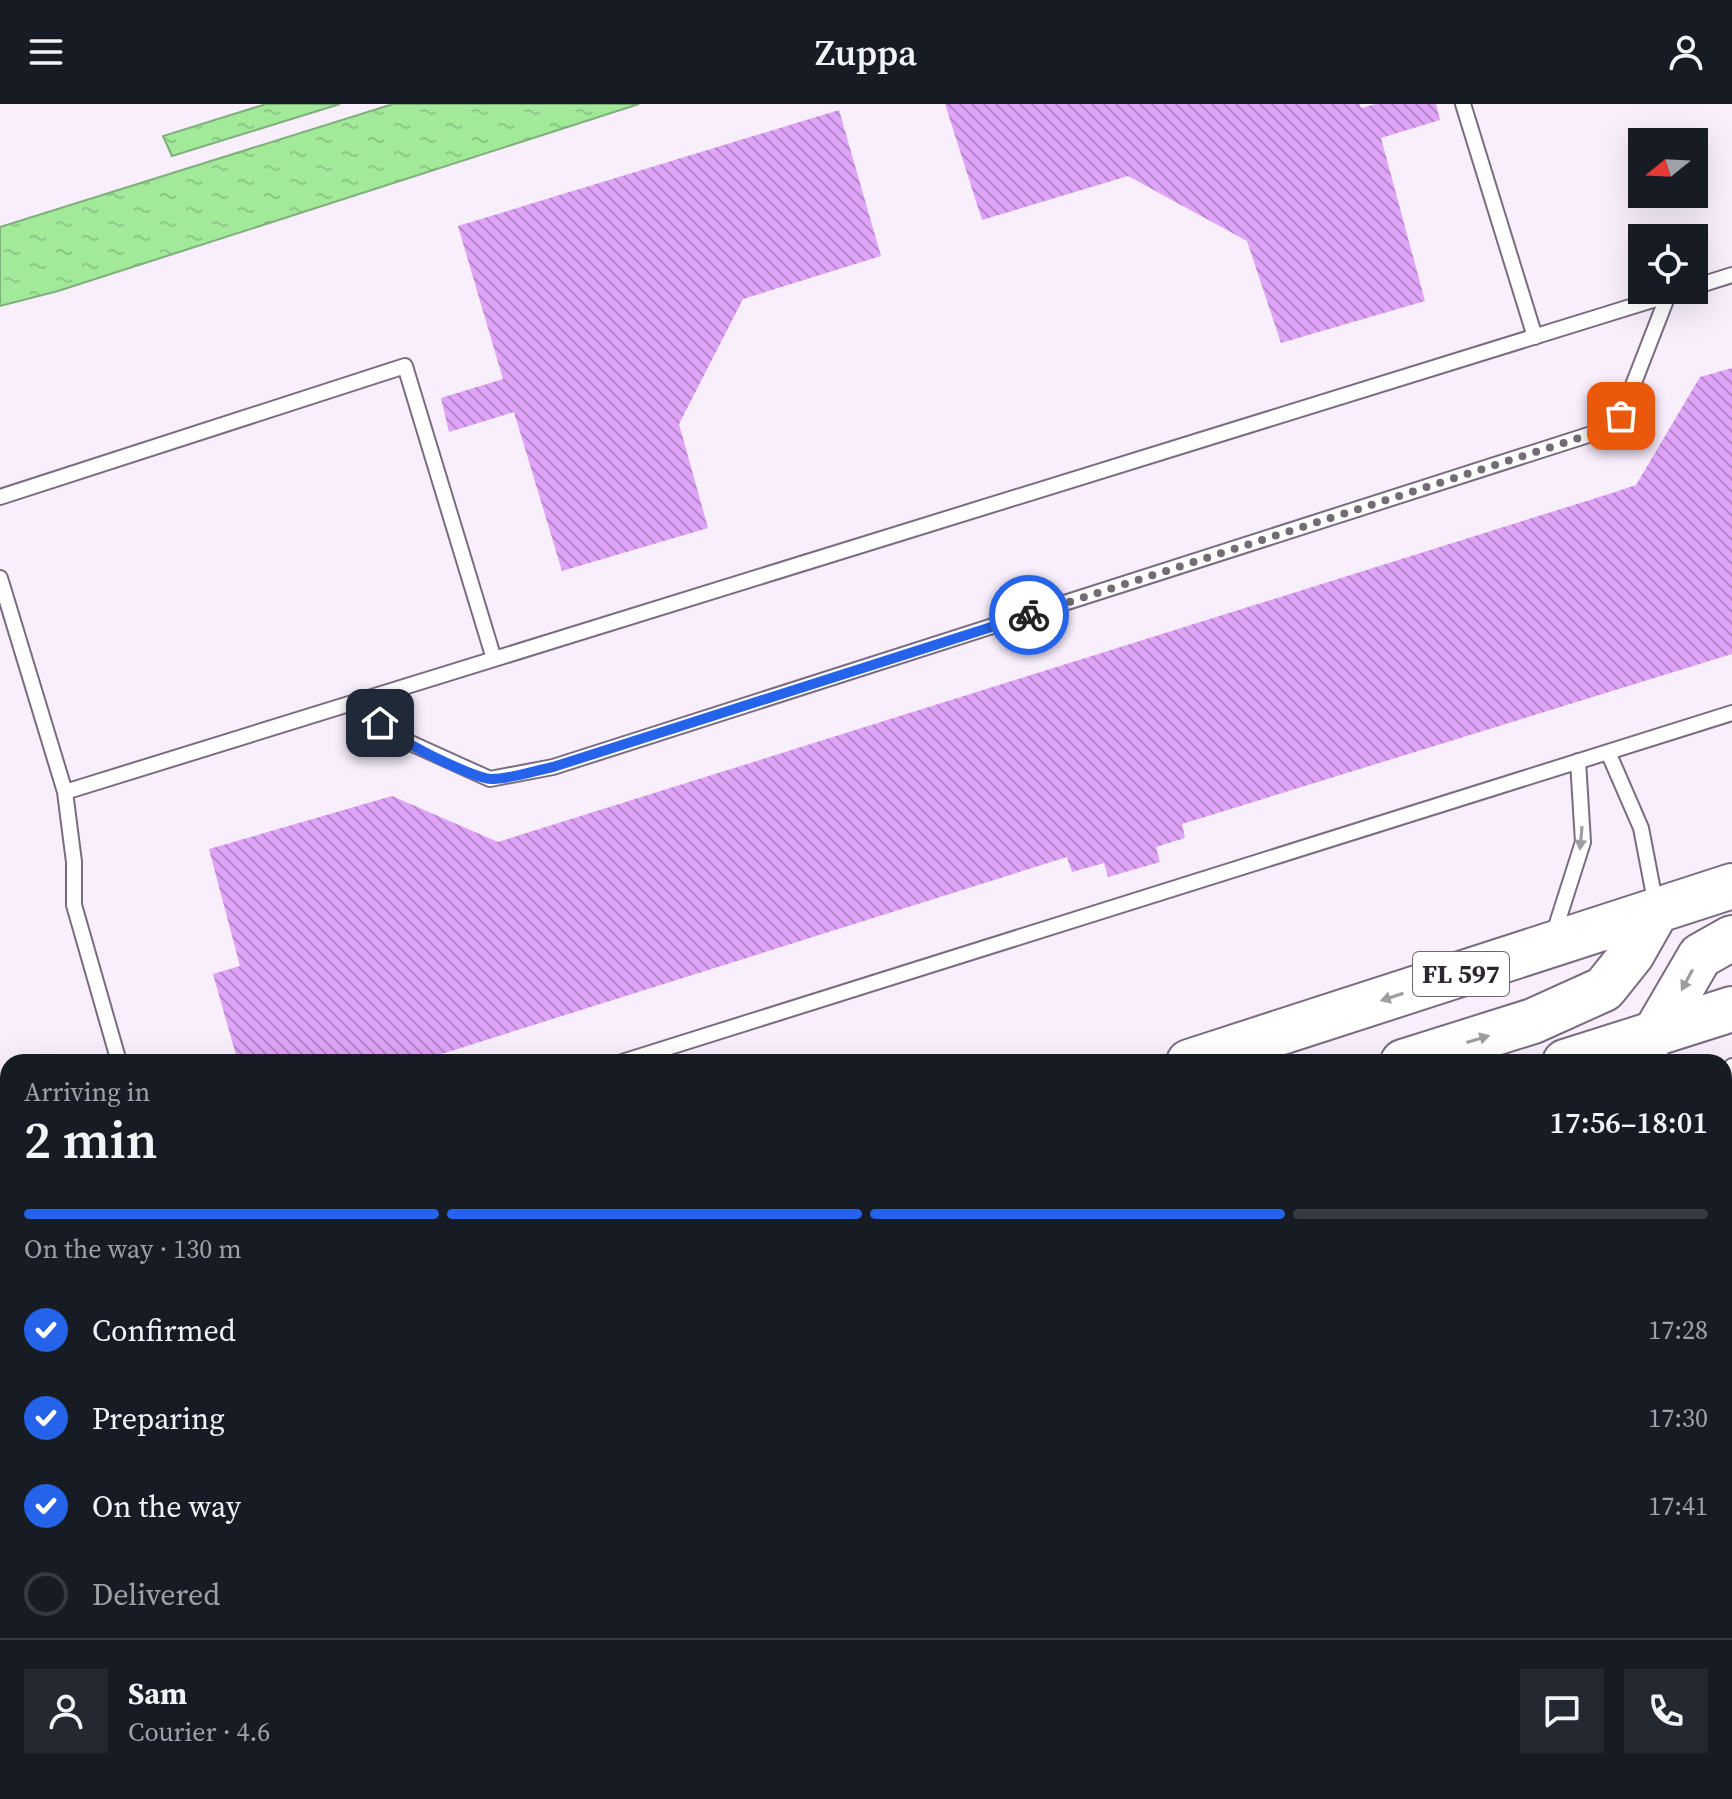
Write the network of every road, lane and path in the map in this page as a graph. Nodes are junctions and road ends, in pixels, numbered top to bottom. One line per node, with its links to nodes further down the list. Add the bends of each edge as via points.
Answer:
1 (1463, 104): 6 (lane)
2 (1732, 275): 3 (lane)
3 (1708, 283)
4 (1640, 304): 6 (lane)
5 (1665, 304): 10 (lane, via 1621,416 1607,429 553,767 490,779 475,773 386,732)
6 (1535, 337): 9 (lane)
7 (0, 497): 9 (lane, via 405,366)
8 (0, 578): 14 (lane)
9 (494, 659): 10 (lane)
10 (376, 696): 14 (lane)
11 (1732, 713): 12 (lane)
12 (1608, 752): 13 (lane); 16 (lane, via 1641,828)
13 (1578, 761): 18 (lane, one-way to 18, via 1583,842); 22 (lane)
14 (65, 792): 21 (lane, via 74,905)
15 (1732, 886): 16 (main road, FL 597)
16 (1657, 910): 18 (main road, FL 597); 24 (main road, one-way to 16, via 1533,1021 1604,989)
17 (1732, 938): 20 (main road, one-way to 20, via 1700,956)
18 (1550, 946): 23 (main road, FL 597, one-way to 23)
19 (1732, 1009): 20 (main road)
20 (1658, 1048): 25 (main road)
21 (117, 1054)
22 (647, 1054)
23 (1214, 1054)
24 (1428, 1054)
25 (1618, 1054)

